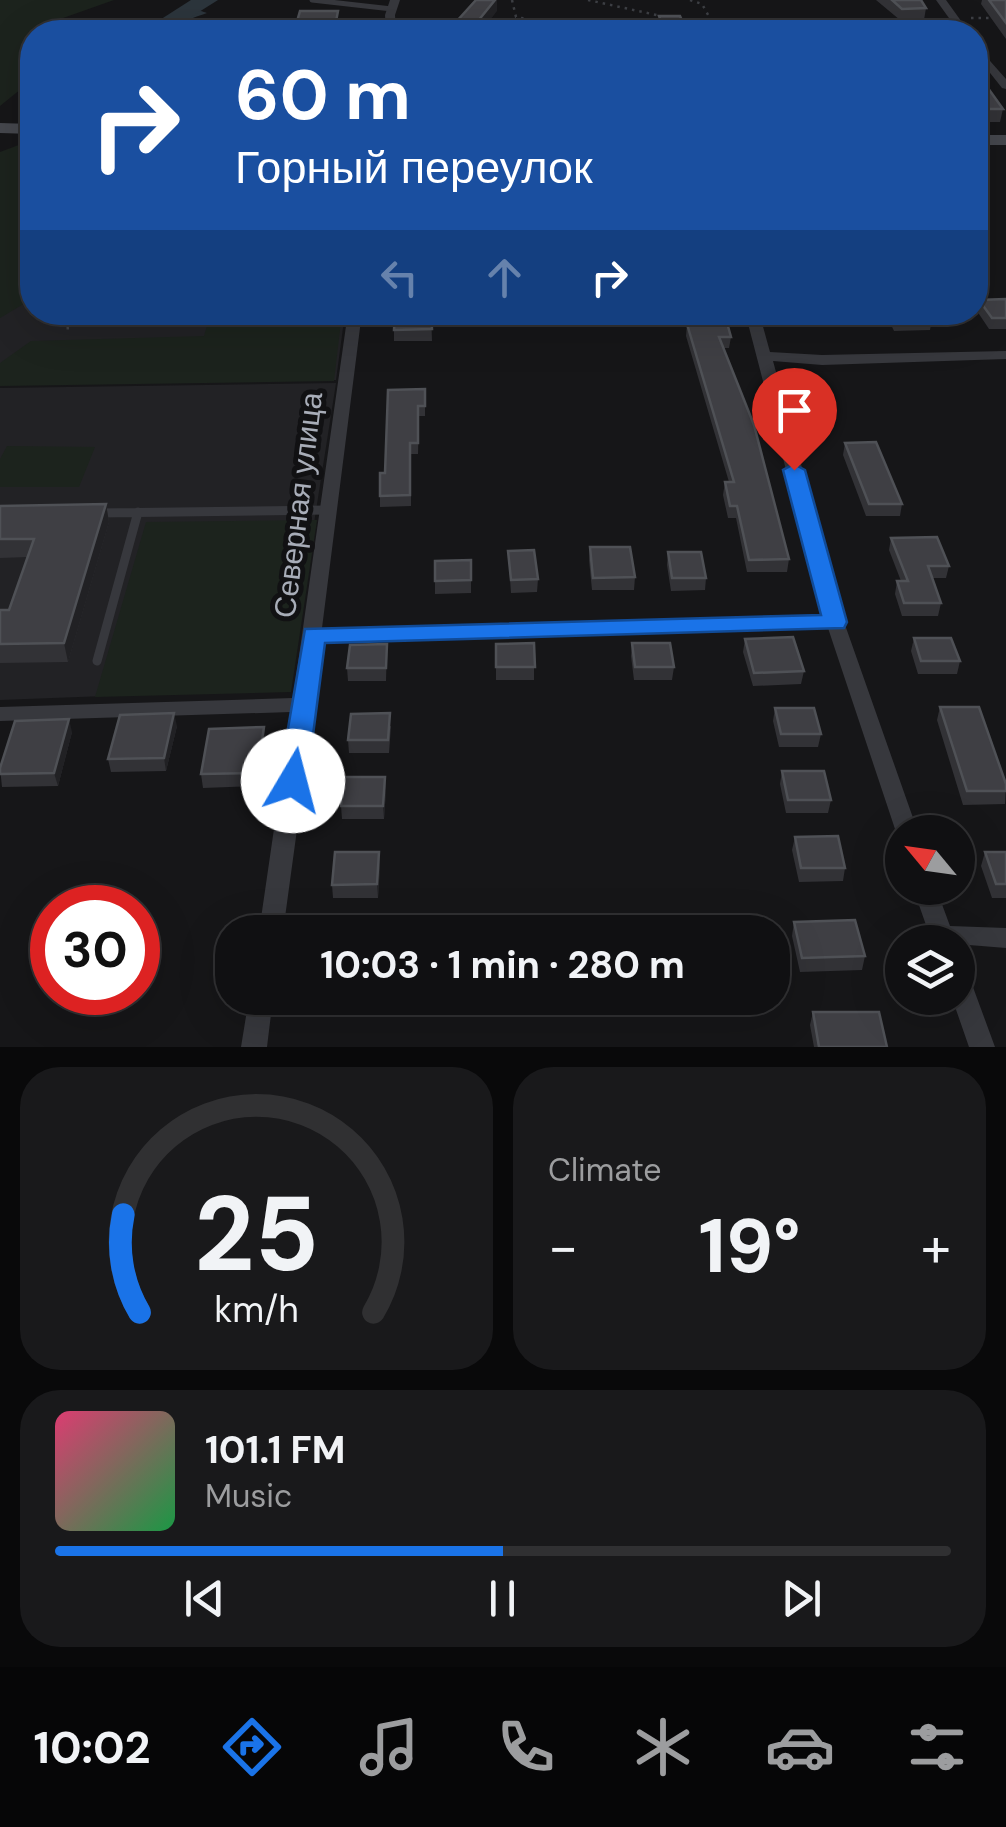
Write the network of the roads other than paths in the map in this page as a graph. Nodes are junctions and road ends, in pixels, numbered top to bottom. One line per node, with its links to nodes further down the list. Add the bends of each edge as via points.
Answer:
1 (312, 0): 2 (lane)
2 (394, 5)
3 (988, 63): 4 (street)
4 (1006, 86)
5 (352, 325): 9 (street, Северная улица)
6 (755, 325): 8 (street)
7 (1006, 355): 8 (street)
8 (763, 356): 12 (street)
9 (330, 510): 10 (lane); 13 (street, Северная улица)
10 (138, 512): 11 (lane); 14 (lane)
11 (79, 513)
12 (835, 622): 13 (street); 17 (street)
13 (314, 635): 15 (street, Северная улица)
14 (98, 661)
15 (304, 705): 16 (street); 18 (street, Северная улица)
16 (0, 714)
17 (901, 815)
18 (273, 915)
19 (975, 938): 20 (street)
20 (1006, 938)
21 (259, 1015): 23 (street)
22 (971, 1015): 24 (street)
23 (254, 1047)
24 (982, 1047)

